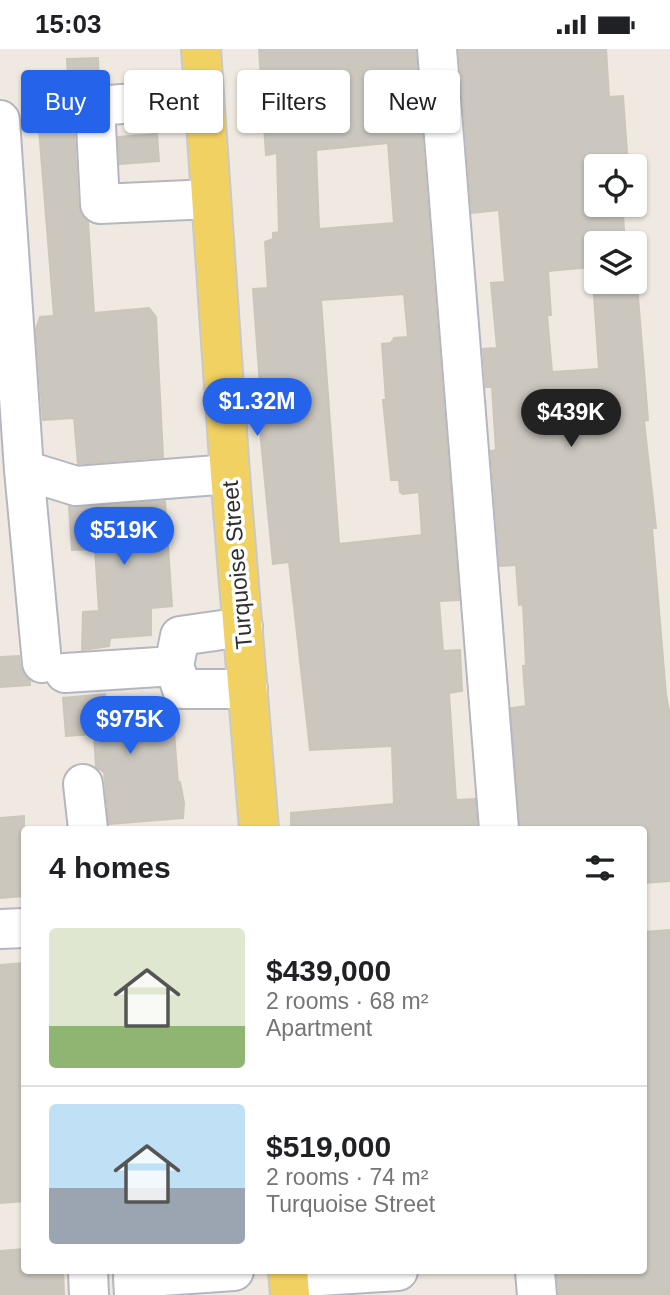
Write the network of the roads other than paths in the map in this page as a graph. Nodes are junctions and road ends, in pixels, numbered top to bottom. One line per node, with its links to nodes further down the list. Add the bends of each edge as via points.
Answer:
1 (201, 49): 3 (main road, Turquoise Street)
2 (437, 49): 16 (street)
3 (202, 70)
4 (124, 104): 7 (street, via 94,106 100,204)
5 (0, 120): 8 (street)
6 (206, 133): 7 (main road, Turquoise Street)
7 (211, 199): 9 (main road, Turquoise Street)
8 (24, 470): 9 (street, via 76,486); 11 (street, via 54,668)
9 (230, 474): 10 (main road, Turquoise Street)
10 (243, 627): 11 (street, via 180,636); 12 (main road, Turquoise Street)
11 (174, 666): 12 (street, via 181,689)
12 (247, 689): 15 (main road, Turquoise Street)
13 (83, 784): 14 (street)
14 (88, 826)
15 (258, 826)
16 (499, 826)
17 (21, 928): 18 (street)
18 (0, 929)
19 (88, 1274): 24 (street)
20 (365, 1274): 23 (street)
21 (535, 1274): 26 (street)
22 (218, 1279): 25 (street, via 133,1277)
23 (289, 1281)
24 (89, 1295)
25 (134, 1295)
26 (537, 1295)

